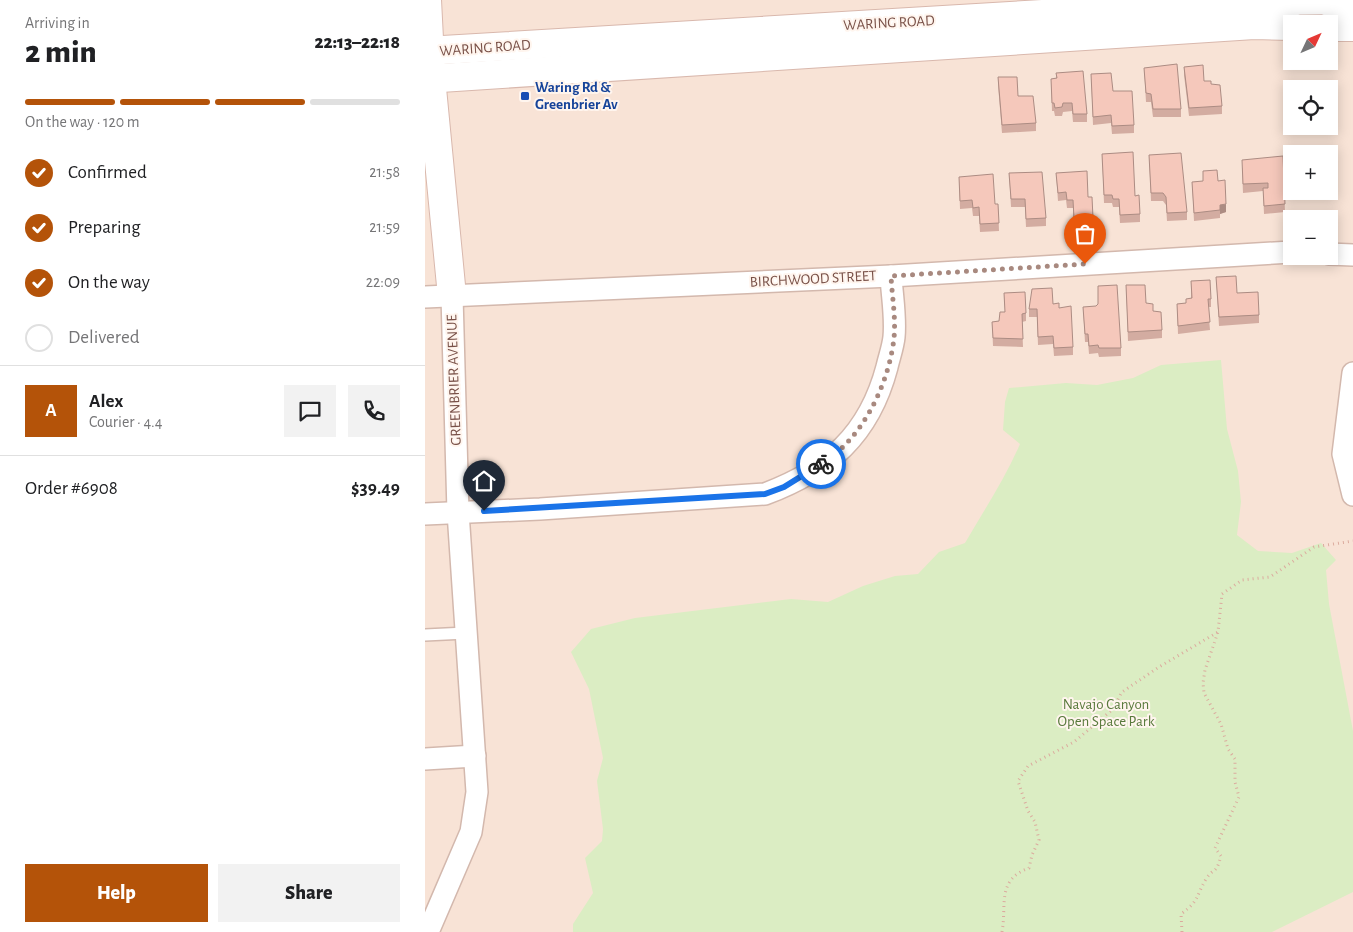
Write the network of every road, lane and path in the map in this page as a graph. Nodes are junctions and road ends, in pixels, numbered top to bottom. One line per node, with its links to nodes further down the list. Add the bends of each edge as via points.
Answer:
1 (427, 0): 6 (main road, GREENBRIER AVENUE)
2 (1353, 0): 6 (main road, WARING ROAD, via 1259,0)
3 (1283, 26): 7 (main road, WARING ROAD, via 1253,25)
4 (1338, 26): 5 (main road)
5 (1353, 27)
6 (427, 51): 7 (main road, GREENBRIER AVENUE)
7 (428, 78): 12 (main road, GREENBRIER AVENUE)
8 (1283, 252): 11 (street, BIRCHWOOD STREET)
9 (1338, 254): 10 (street)
10 (1353, 255)
11 (891, 276): 12 (street, BIRCHWOOD STREET); 16 (street, via 894,338 880,393 856,436 839,452 784,487 765,494)
12 (452, 296): 13 (street, BIRCHWOOD STREET); 16 (street, GREENBRIER AVENUE)
13 (425, 297)
14 (1353, 373): 15 (street, via 1343,454)
15 (1353, 495)
16 (458, 512): 17 (street); 20 (street, GREENBRIER AVENUE)
17 (425, 514)
18 (1353, 541): 19 (path, via 1314,546 1270,577 1242,580 1222,594)
19 (1218, 632): 25 (path, via 1122,692 1112,710 1074,742 1028,766 1018,781 1039,840 1029,868 1015,873 1004,893); 26 (path, via 1205,670 1204,693 1235,758 1239,797 1215,848 1221,856 1219,868 1206,879 1193,906 1181,914)
20 (466, 633): 21 (lane); 22 (street, GREENBRIER AVENUE)
21 (425, 635)
22 (475, 756): 23 (street); 24 (street, GREENBRIER AVENUE, via 477,792 471,832)
23 (425, 759)
24 (428, 932)
25 (1002, 932)
26 (1182, 932)

